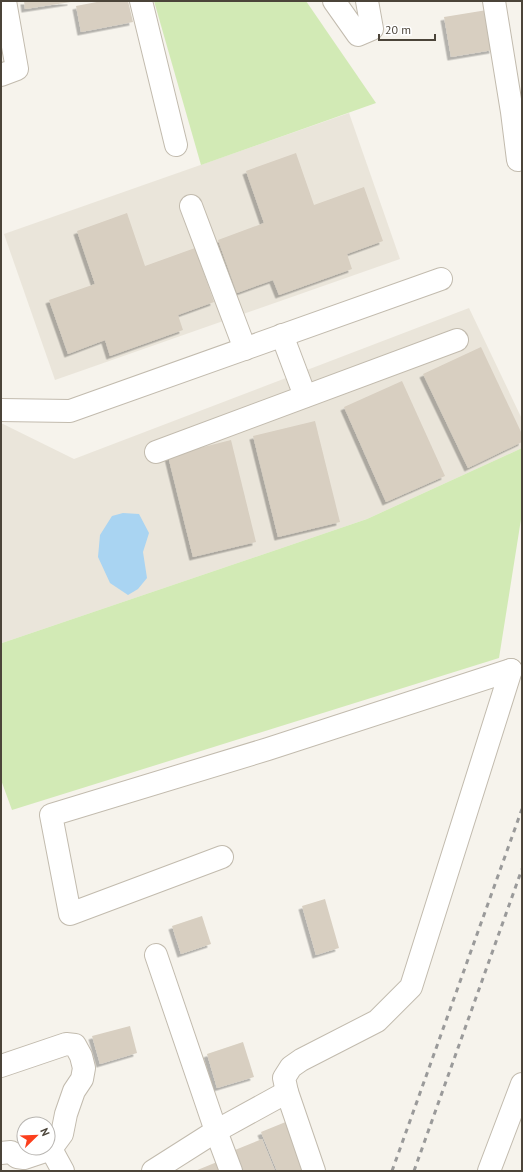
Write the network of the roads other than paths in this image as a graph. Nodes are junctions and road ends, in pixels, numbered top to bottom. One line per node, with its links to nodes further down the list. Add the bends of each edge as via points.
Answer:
1 (5, 1): 6 (street, via 18,70)
2 (141, 1): 7 (street)
3 (334, 1): 4 (street, via 358,35 372,29)
4 (367, 1)
5 (494, 1): 8 (street)
6 (1, 75)
7 (176, 144)
8 (518, 160)
9 (191, 206): 13 (street)
10 (441, 280): 11 (street)
11 (282, 335): 13 (street); 14 (street)
12 (457, 340): 14 (street)
13 (245, 349): 15 (street, via 70,411)
14 (305, 396): 16 (street)
15 (1, 410)
16 (156, 452)
17 (222, 857): 21 (street, via 70,914 51,815 268,749 511,670 410,987 377,1021 291,1067 284,1078)
18 (156, 955): 22 (street)
19 (1, 1066): 23 (street, via 66,1044 75,1045 84,1068 82,1079 74,1090 62,1134)
20 (522, 1084): 33 (street)
21 (287, 1092): 22 (street); 32 (street)
22 (216, 1131): 30 (street); 31 (street)
23 (56, 1142)
24 (1, 1153): 25 (street, via 11,1152)
25 (16, 1156)
26 (17, 1156): 27 (street)
27 (30, 1156)
28 (55, 1156): 29 (street)
29 (63, 1171)
30 (153, 1171)
31 (231, 1171)
32 (314, 1171)
33 (489, 1171)

